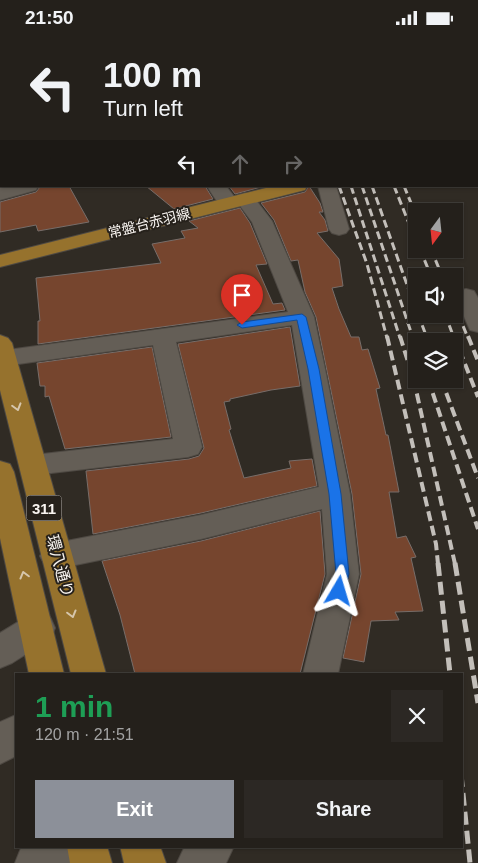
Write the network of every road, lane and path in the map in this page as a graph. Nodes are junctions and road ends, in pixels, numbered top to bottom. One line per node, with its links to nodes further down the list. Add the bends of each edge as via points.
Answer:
1 (25, 187): 5 (street)
2 (217, 187): 6 (street)
3 (294, 187): 6 (main road, 常盤台赤羽線)
4 (327, 187): 7 (street)
5 (0, 194)
6 (237, 201): 8 (main road, 常盤台赤羽線); 10 (street, via 262,221)
7 (339, 229)
8 (0, 261)
9 (466, 296): 11 (street)
10 (302, 317): 12 (street); 16 (street)
11 (478, 325)
12 (163, 336): 13 (street); 14 (street, via 188,447)
13 (3, 360): 14 (main road, 環八通り / 311, one-way to 14)
14 (34, 465): 18 (main road, 環八通り / 311)
15 (0, 472): 17 (main road, 311)
16 (335, 494): 18 (street, via 201,527); 23 (street, via 343,574)
17 (7, 542): 19 (main road, 311, one-way to 17)
18 (56, 556): 22 (main road, 環八通り / 311, one-way to 22)
19 (38, 628): 20 (street); 21 (main road, 311)
20 (0, 652)
21 (47, 673)
22 (89, 673)
23 (320, 673)
24 (15, 734): 25 (street)
25 (0, 745)
26 (62, 848): 30 (street)
27 (87, 848): 31 (main road)
28 (141, 848): 32 (main road)
29 (212, 848): 33 (street)
30 (36, 863)
31 (91, 863)
32 (145, 863)
33 (198, 863)

